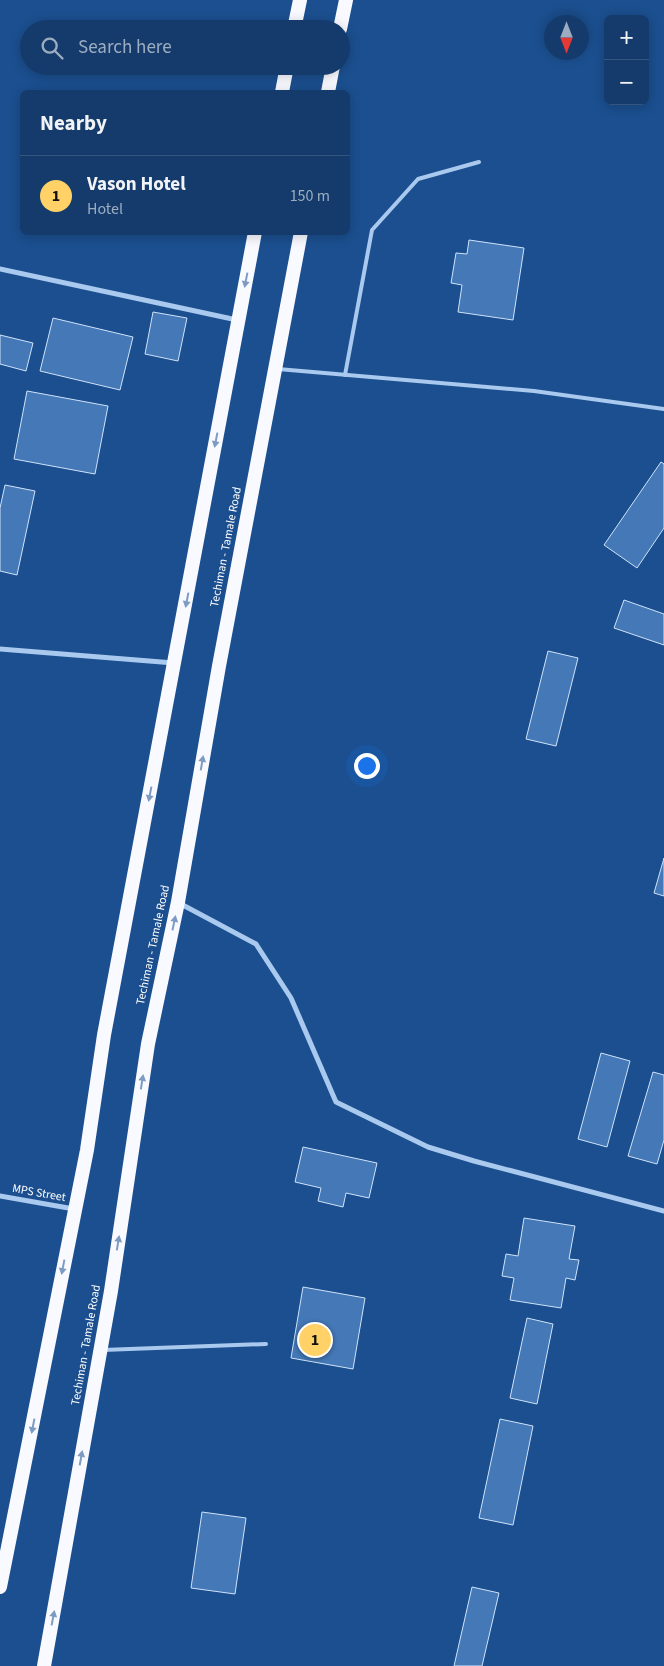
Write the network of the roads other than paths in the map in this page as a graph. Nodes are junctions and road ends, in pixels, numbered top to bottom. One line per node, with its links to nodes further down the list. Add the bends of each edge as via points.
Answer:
1 (300, 0): 3 (highway)
2 (346, 0): 4 (highway)
3 (296, 20)
4 (342, 20)
5 (285, 75): 7 (highway)
6 (331, 75): 8 (highway)
7 (282, 90)
8 (328, 90)
9 (479, 162): 15 (lane, via 418,179 372,230)
10 (254, 235): 13 (highway, one-way to 13)
11 (301, 235): 14 (highway, Techiman - Tamale Road)
12 (0, 269): 13 (street)
13 (239, 321): 18 (highway, one-way to 18)
14 (275, 369): 15 (lane); 19 (highway, Techiman - Tamale Road, one-way to 14)
15 (345, 375): 16 (lane, via 534,391)
16 (664, 408)
17 (0, 649): 18 (street)
18 (175, 664): 21 (highway, one-way to 21)
19 (178, 902): 22 (street, via 256,944 291,998 336,1102 428,1147); 24 (highway, Techiman - Tamale Road, one-way to 19, via 148,1044)
20 (0, 1196): 21 (street, MPS Street)
21 (74, 1209): 25 (highway, one-way to 25)
22 (664, 1211)
23 (266, 1344): 24 (lane)
24 (101, 1350): 26 (highway, Techiman - Tamale Road, one-way to 24)
25 (0, 1587)
26 (44, 1666)

